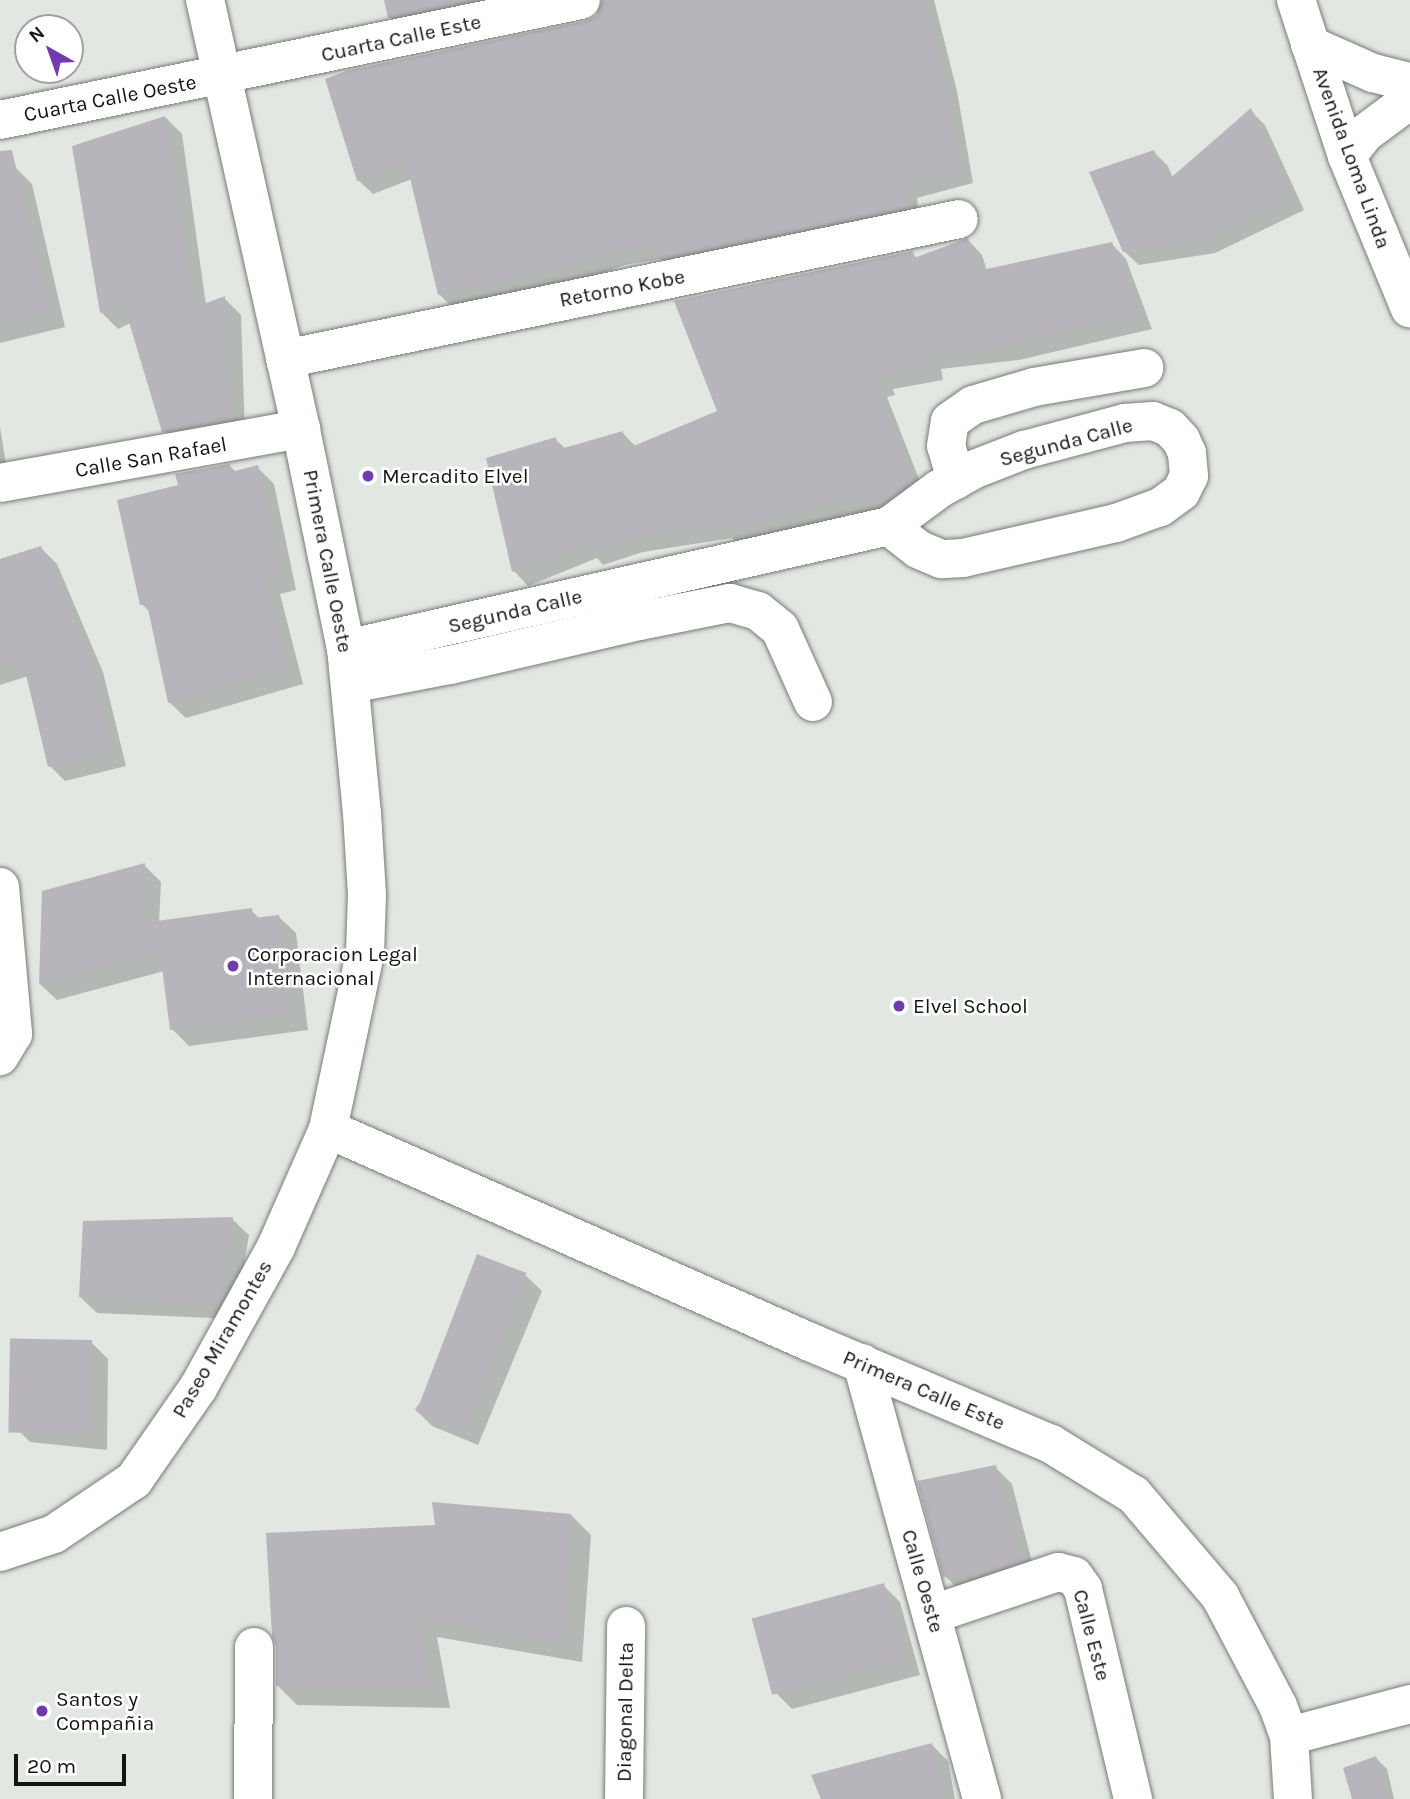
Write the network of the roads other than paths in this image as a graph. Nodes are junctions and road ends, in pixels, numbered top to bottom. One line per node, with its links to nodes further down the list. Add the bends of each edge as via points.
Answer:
1 (205, 0): 5 (street, Primera Calle Oeste)
2 (581, 0): 5 (street, Cuarta Calle Este)
3 (1296, 0): 4 (street, Avenida Loma Linda)
4 (1310, 45): 6 (street, via 1373,74); 9 (street, Avenida Loma Linda)
5 (220, 76): 8 (street, Cuarta Calle Oeste); 12 (street, Primera Calle Oeste)
6 (1410, 82)
7 (1410, 100): 9 (street, via 1364,134)
8 (0, 120)
9 (1347, 156): 11 (street, Avenida Loma Linda)
10 (959, 219): 12 (street, Retorno Kobe)
11 (1410, 309)
12 (285, 359): 14 (street, Primera Calle Oeste)
13 (1144, 368): 15 (street, via 1034,387 973,405 950,421 946,446)
14 (301, 429): 16 (street, Calle San Rafael); 18 (street, Primera Calle Oeste)
15 (956, 480): 17 (street, Segunda Calle); 17 (street, Segunda Calle, via 1024,450 1125,423 1153,421 1170,428 1181,440 1189,475 1181,492 1160,507 1116,523 963,558 941,559 918,549)
16 (0, 483)
17 (889, 526): 18 (street, Segunda Calle)
18 (348, 666): 19 (street, via 450,666 730,603 758,611 780,629); 22 (street, Primera Calle Oeste, via 367,895 365,954)
19 (813, 702)
20 (0, 887): 21 (street, via 13,1034)
21 (0, 1056)
22 (328, 1129): 23 (street, Primera Calle Este); 24 (street, Paseo Miramontes, via 276,1247 205,1377 134,1480 54,1534)
23 (862, 1363): 25 (street, Calle Oeste); 29 (street, Primera Calle Este, via 1051,1444 1134,1494 1220,1596)
24 (0, 1552)
25 (933, 1614): 32 (street, Calle Oeste); 33 (street, Calle Este, via 1058,1572 1074,1576 1083,1589)
26 (626, 1626): 31 (street, Diagonal Delta)
27 (254, 1647): 30 (street)
28 (1410, 1704): 29 (street)
29 (1289, 1736): 34 (street, Primera Calle Este)
30 (253, 1799)
31 (624, 1799)
32 (982, 1799)
33 (1133, 1799)
34 (1293, 1799)

